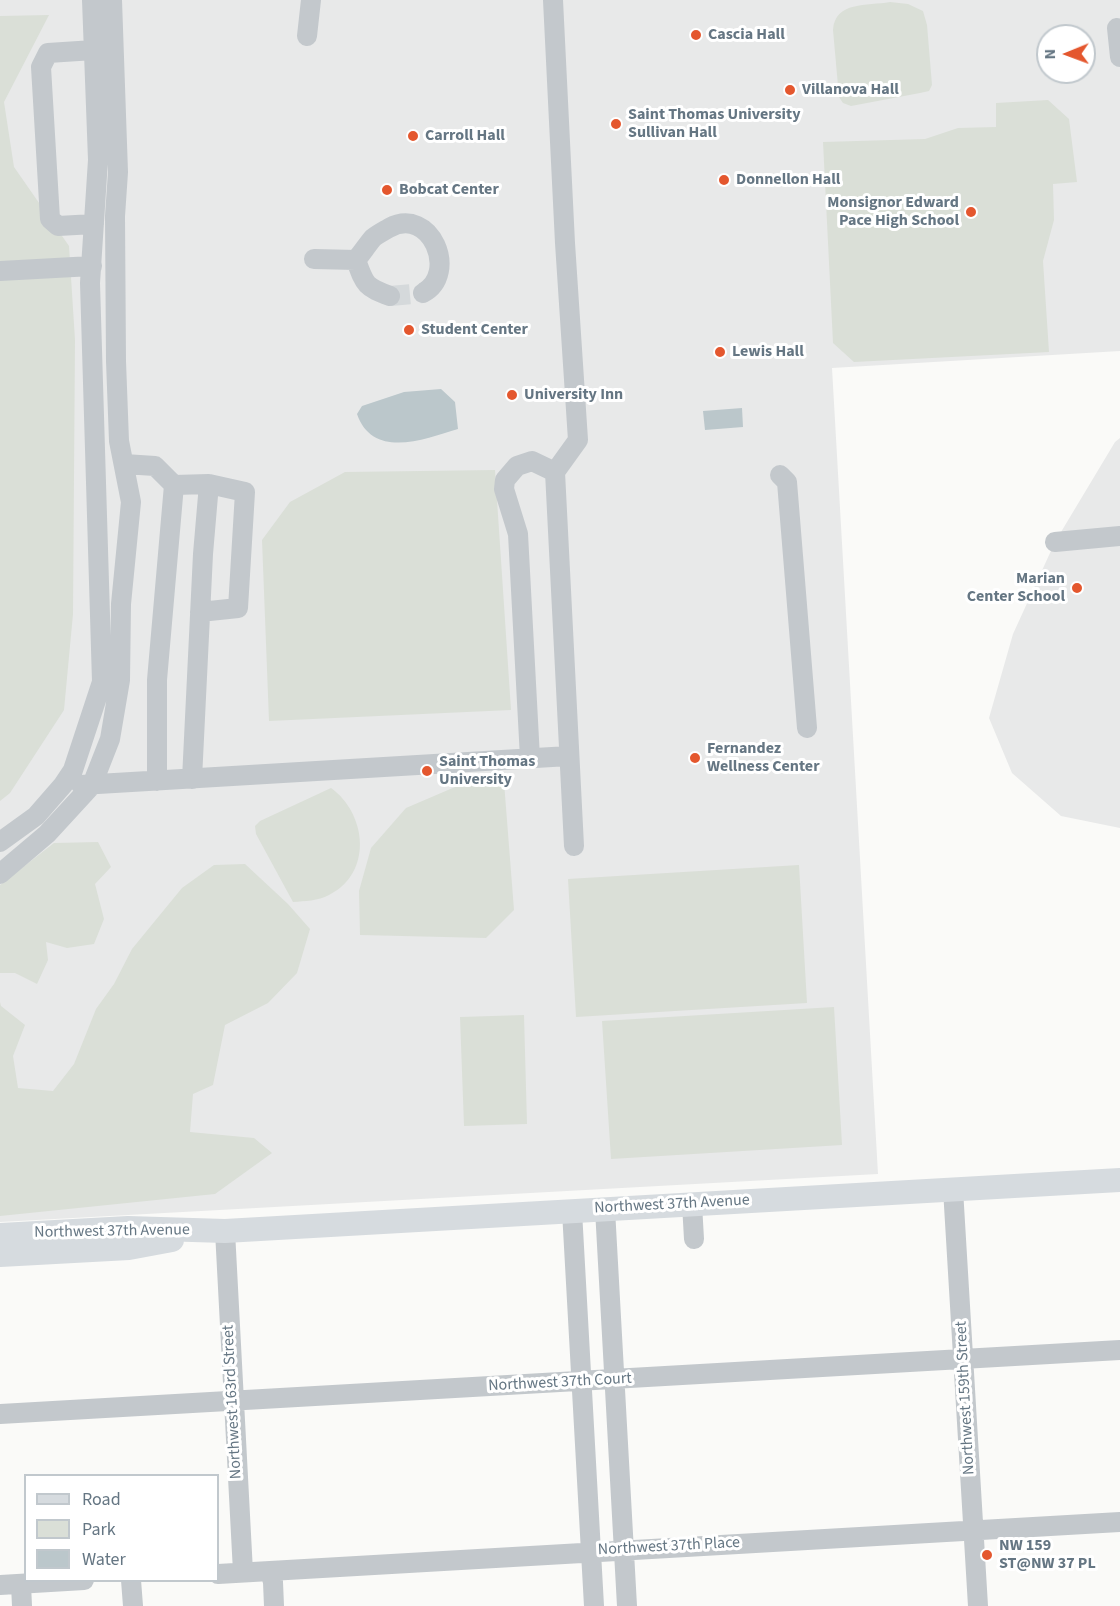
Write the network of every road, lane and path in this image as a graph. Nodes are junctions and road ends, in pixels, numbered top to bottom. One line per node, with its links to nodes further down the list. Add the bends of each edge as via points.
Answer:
1 (92, 0): 7 (street)
2 (112, 0): 16 (street, via 118,172 116,361 119,441)
3 (311, 0): 6 (street)
4 (553, 0): 17 (street, via 578,440)
5 (1117, 28): 8 (street)
6 (307, 36)
7 (94, 50): 9 (street, via 98,160); 9 (street, via 48,53 41,67 50,219 58,226)
8 (1120, 57)
9 (94, 224): 12 (street)
10 (314, 259): 11 (street)
11 (356, 260): 14 (street, via 375,237 396,224 413,223 428,232 438,248 437,278 432,288); 15 (street, via 365,284)
12 (92, 266): 13 (street); 29 (street, via 102,682 73,770)
13 (0, 271)
14 (423, 292)
15 (390, 296)
16 (124, 464): 20 (street, via 155,466); 30 (street, via 131,502 121,604 120,680 110,739)
17 (555, 472): 25 (street); 26 (street, via 532,461 517,466 505,480 504,489 518,534)
18 (780, 475): 24 (street, via 787,482)
19 (209, 484): 20 (street); 23 (street); 23 (street, via 245,492 238,608)
20 (174, 485): 28 (street, via 157,680)
21 (1120, 536): 22 (street)
22 (1055, 542)
23 (200, 612): 27 (street)
24 (807, 728)
25 (569, 756): 26 (street); 32 (street)
26 (530, 759): 27 (street)
27 (192, 779): 28 (street)
28 (157, 781): 30 (street)
29 (63, 785): 30 (street); 31 (street, via 36,816)
30 (92, 785): 33 (street, via 47,834)
31 (0, 842)
32 (574, 846)
33 (0, 874)
34 (1120, 1180): 35 (main road, Northwest 37th Avenue)
35 (953, 1189): 36 (main road, Northwest 37th Avenue); 44 (street, Northwest 159th Street)
36 (692, 1204): 37 (main road, Northwest 37th Avenue); 41 (street)
37 (605, 1209): 38 (main road, Northwest 37th Avenue); 45 (street)
38 (572, 1211): 39 (main road, Northwest 37th Avenue); 46 (street)
39 (225, 1231): 40 (main road, Northwest 37th Avenue, via 128,1228); 42 (main road, Northwest 37th Avenue, via 129,1248); 47 (street, Northwest 163rd Street)
40 (0, 1235)
41 (694, 1239)
42 (0, 1255)
43 (1120, 1350): 44 (street, Northwest 37th Court)
44 (964, 1359): 45 (street, Northwest 37th Court); 50 (street, Northwest 159th Street)
45 (614, 1380): 46 (street, Northwest 37th Court); 51 (street)
46 (581, 1382): 47 (street, Northwest 37th Court); 52 (street)
47 (232, 1401): 48 (street, Northwest 37th Court); 54 (street, Northwest 163rd Street)
48 (0, 1414)
49 (1120, 1522): 50 (street, Northwest 37th Place)
50 (973, 1530): 51 (street, Northwest 37th Place); 65 (street, Northwest 159th Street)
51 (623, 1550): 52 (street, Northwest 37th Place); 64 (street)
52 (591, 1552): 53 (street, Northwest 37th Place); 63 (street)
53 (270, 1571): 54 (street, Northwest 37th Place); 62 (street)
54 (243, 1572): 55 (street, Northwest 37th Place)
55 (219, 1574)
56 (63, 1582): 58 (street)
57 (131, 1582): 61 (street)
58 (21, 1584): 59 (street); 60 (street)
59 (0, 1585)
60 (22, 1606)
61 (133, 1606)
62 (274, 1606)
63 (594, 1606)
64 (627, 1606)
65 (978, 1606)

